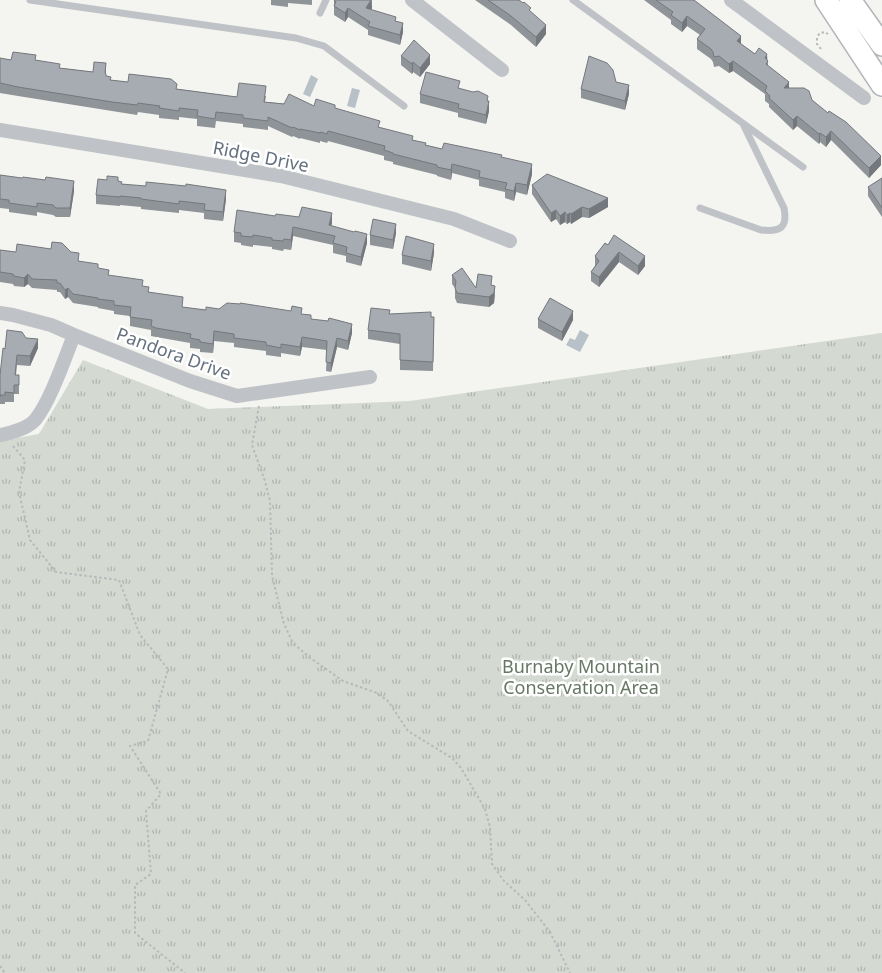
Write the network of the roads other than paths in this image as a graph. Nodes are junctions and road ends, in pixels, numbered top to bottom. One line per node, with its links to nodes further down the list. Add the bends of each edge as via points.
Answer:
1 (30, 0): 13 (lane, via 296,38 324,46)
2 (326, 0): 8 (lane)
3 (412, 0): 10 (street)
4 (573, 0): 14 (lane)
5 (732, 0): 12 (street)
6 (826, 0): 11 (main road)
7 (850, 0): 9 (main road)
8 (320, 13)
9 (882, 46)
10 (502, 70)
11 (882, 85)
12 (864, 98)
13 (404, 106)
14 (744, 126): 16 (lane); 17 (lane, via 784,208 784,224 779,230 762,230)
15 (0, 130): 18 (street, Ridge Drive, via 281,176 454,219)
16 (803, 167)
17 (700, 208)
18 (510, 241)
19 (0, 313): 20 (street, Pandora Drive, via 51,325)
20 (74, 336): 21 (street, Pandora Drive, via 238,396); 22 (street, via 46,403 34,421)
21 (370, 378)
22 (2, 434)

